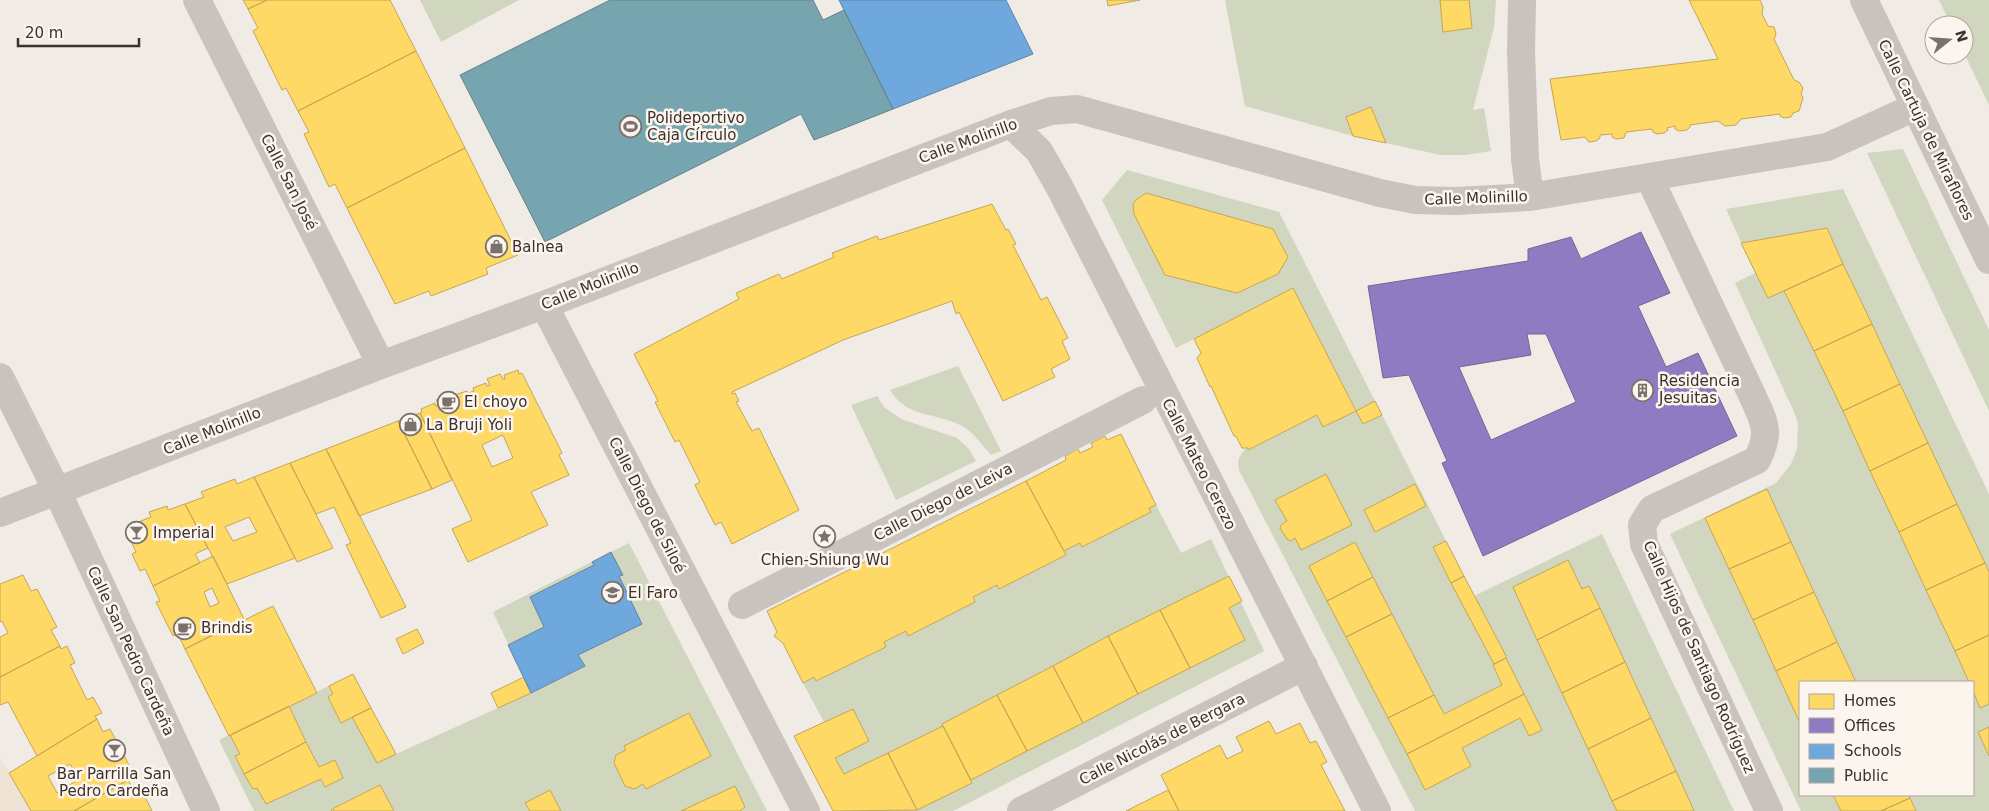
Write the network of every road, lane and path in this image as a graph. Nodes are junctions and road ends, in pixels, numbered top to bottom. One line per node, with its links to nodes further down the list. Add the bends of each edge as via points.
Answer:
1 (197, 0): 10 (street, Calle San José)
2 (1522, 0): 7 (street, via 1525,159)
3 (1864, 0): 4 (street, Calle Cartuja de Miraflores)
4 (1914, 107): 6 (street, Calle Molinillo, via 1827,146); 8 (street, Calle Cartuja de Miraflores)
5 (1011, 124): 7 (street, Calle Molinillo, via 1052,112 1077,110 1415,200); 9 (street, Calle Molinillo); 16 (street, Calle Mateo Cerezo, via 1039,151 1060,188)
6 (1649, 177): 7 (street, Calle Molinillo); 21 (street, Calle Hijos de Santiago Rodríguez, via 1765,424 1766,443 1758,460 1652,509 1642,525 1644,544)
7 (1530, 197)
8 (1989, 260)
9 (544, 304): 10 (street, Calle Molinillo); 18 (street, Calle Diego de Siloé)
10 (381, 365): 13 (street, Calle Molinillo)
11 (0, 377): 13 (street, Calle San Pedro Cardeña)
12 (1143, 400): 15 (street, Calle Diego de Leiva)
13 (57, 491): 14 (street, Calle Molinillo); 17 (street, Calle San Pedro Cardeña)
14 (0, 513)
15 (742, 605)
16 (1304, 666): 19 (street, Calle Nicolás de Bergara); 20 (street, Calle Mateo Cerezo)
17 (206, 811)
18 (806, 811)
19 (1021, 811)
20 (1377, 811)
21 (1769, 811)

